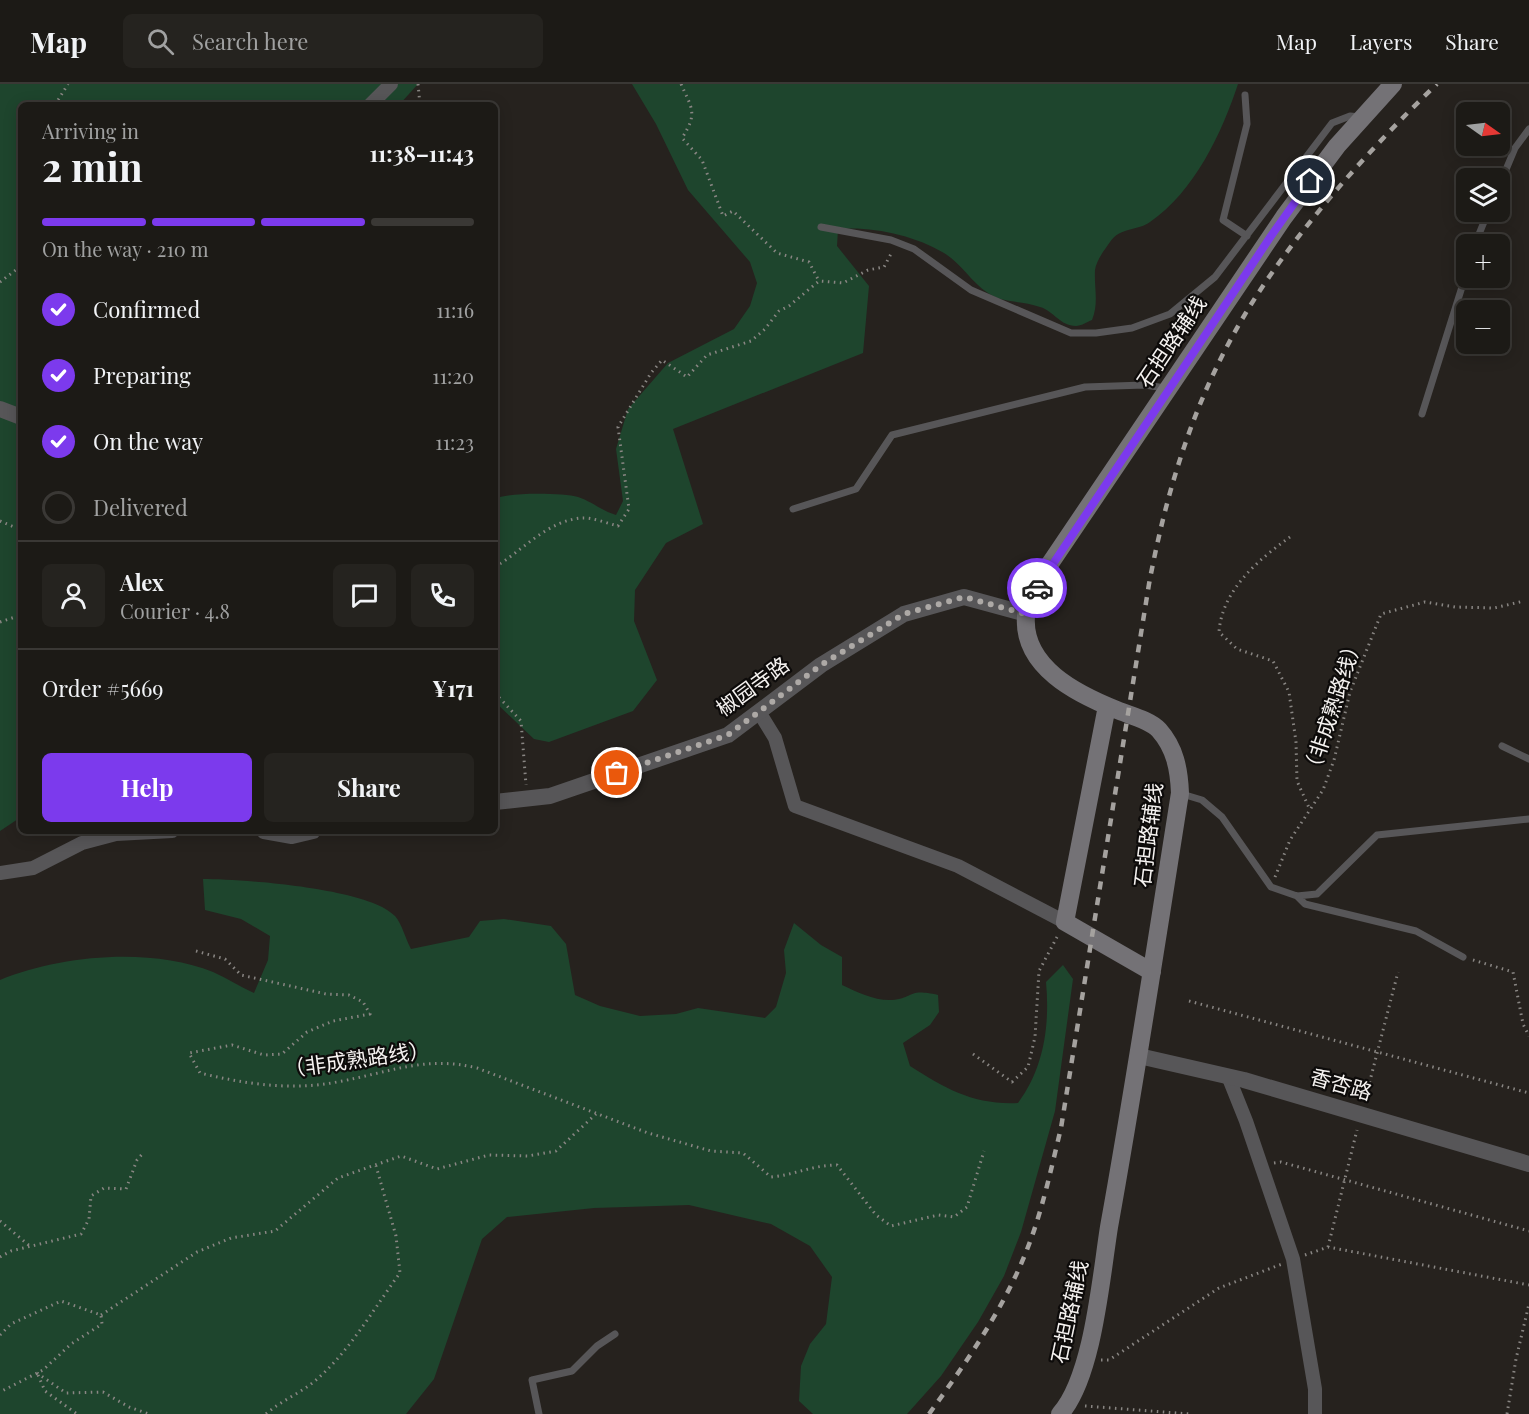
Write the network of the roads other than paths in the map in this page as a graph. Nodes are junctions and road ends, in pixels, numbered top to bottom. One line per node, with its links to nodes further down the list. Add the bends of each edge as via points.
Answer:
1 (391, 84): 4 (street)
2 (1393, 84): 5 (main road, 石担路辅线)
3 (1245, 95): 9 (lane, via 1246,124 1223,220)
4 (373, 102)
5 (1363, 117): 9 (lane, via 1350,116 1332,123); 11 (main road, 石担路辅线, via 1284,216)
6 (1529, 129): 7 (lane)
7 (1507, 168)
8 (821, 228): 9 (lane, via 897,243 932,260 971,290 1071,333 1132,328 1170,314 1215,277)
9 (1247, 236)
10 (1462, 288): 13 (lane)
11 (1168, 389): 15 (lane, via 1144,385 1085,387 892,435 856,489); 16 (main road, 石担路辅线, via 1041,578)
12 (0, 409): 14 (street)
13 (1422, 414)
14 (18, 416)
15 (793, 509)
16 (1026, 614): 17 (main road, 石担路辅线, via 1028,640 1044,666 1078,694); 18 (street, 椒园寺路, via 964,597 904,614 821,665)
17 (1107, 706): 21 (main road, 石担路辅线, via 1157,727 1171,747 1179,771); 29 (main road)
18 (759, 712): 22 (street, 椒园寺路, via 728,735 550,796); 29 (street, via 774,738 795,806 958,866)
19 (1502, 746): 20 (lane)
20 (1529, 759)
21 (1180, 793): 28 (lane, via 1202,800 1222,817 1271,887); 31 (main road, 石担路辅线)
22 (498, 802)
23 (1529, 819): 28 (lane, via 1377,835 1317,894)
24 (116, 834): 27 (street, via 82,843 33,868)
25 (281, 834): 26 (street)
26 (300, 834)
27 (0, 873)
28 (1297, 896): 30 (lane, via 1305,904 1416,931)
29 (1065, 921): 31 (main road)
30 (1463, 957)
31 (1152, 972): 32 (main road, 石担路辅线)
32 (1139, 1056): 33 (street, 香杏路); 36 (main road, 石担路辅线, via 1090,1339 1080,1378)
33 (1228, 1076): 34 (street, 香杏路); 38 (street, via 1293,1259 1316,1389)
34 (1529, 1164)
35 (615, 1334): 37 (lane, via 572,1371 532,1380)
36 (1064, 1409)
37 (539, 1414)
38 (1315, 1414)

